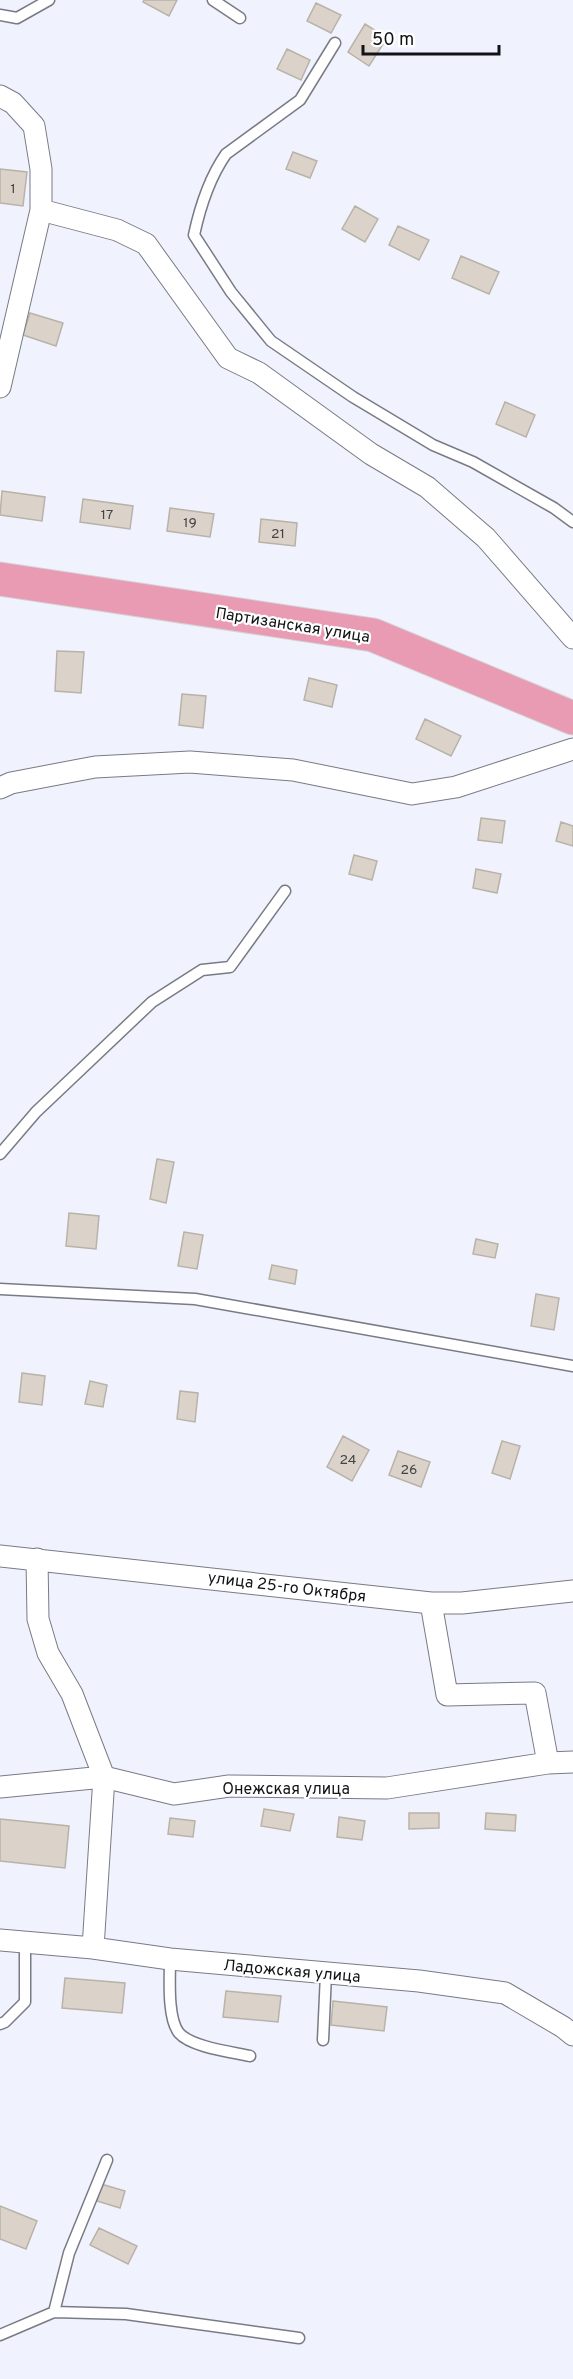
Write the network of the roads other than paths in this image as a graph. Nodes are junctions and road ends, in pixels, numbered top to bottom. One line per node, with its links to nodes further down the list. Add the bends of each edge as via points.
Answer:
1 (49, 0): 3 (lane, via 17,18)
2 (213, 0): 4 (lane)
3 (0, 15)
4 (240, 18)
5 (335, 43): 9 (lane, via 300,100 226,153 198,215 194,235 231,292 271,341 433,445 473,462)
6 (0, 96): 7 (street, via 13,103 34,126 41,169)
7 (41, 210): 8 (street); 11 (street, via 117,230 146,244 228,358 259,373 371,454 427,487 486,538)
8 (0, 387)
9 (573, 522)
10 (0, 579): 12 (main road, Партизанская улица, via 373,635)
11 (573, 638)
12 (573, 718)
13 (570, 752): 14 (street, via 456,787 412,794 293,770 190,762 96,767)
14 (0, 788)
15 (285, 891): 16 (lane, via 230,967 202,970 152,1002 36,1112)
16 (0, 1154)
17 (0, 1289): 18 (lane, via 195,1299)
18 (573, 1366)
19 (0, 1556): 20 (street, улица 25-го Октября)
20 (37, 1559): 22 (street, улица 25-го Октября); 25 (street, via 38,1619 48,1653 72,1694)
21 (573, 1591): 22 (street, улица 25-го Октября)
22 (431, 1603): 24 (street, via 447,1695 535,1692)
23 (573, 1762): 24 (street, Онежская улица)
24 (548, 1763): 25 (street, Онежская улица, via 387,1788 229,1786 174,1794)
25 (104, 1777): 26 (street, Онежская улица); 29 (street)
26 (0, 1787)
27 (0, 1940): 28 (street, Ладожская улица)
28 (25, 1943): 29 (street, Ладожская улица); 32 (lane, via 25,2002)
29 (93, 1948): 30 (street, Ладожская улица)
30 (170, 1959): 31 (street, Ладожская улица); 35 (lane, via 171,2011 179,2032 192,2042)
31 (326, 1974): 33 (street, Ладожская улица, via 505,1993); 34 (lane)
32 (0, 2024)
33 (573, 2036)
34 (323, 2040)
35 (250, 2056)
36 (107, 2160): 37 (lane, via 69,2253)
37 (54, 2313): 38 (lane); 39 (lane, via 126,2314)
38 (0, 2335)
39 (299, 2338)

